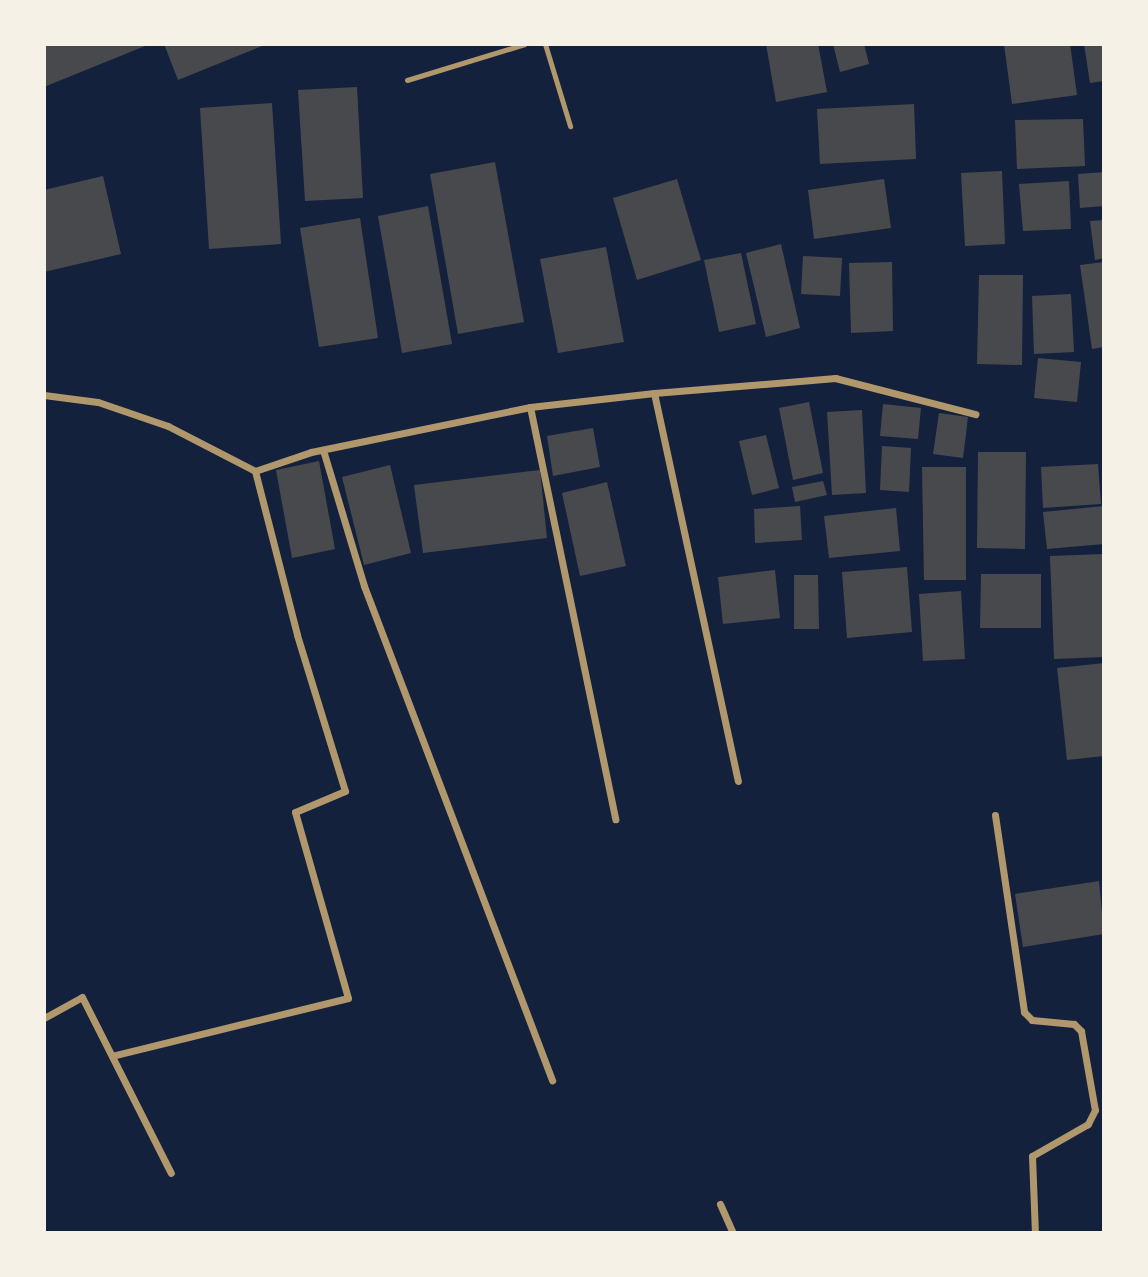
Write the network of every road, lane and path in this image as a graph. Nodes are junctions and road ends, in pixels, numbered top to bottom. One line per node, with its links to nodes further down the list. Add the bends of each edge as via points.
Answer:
1 (525, 44): 3 (lane)
2 (545, 44): 4 (lane)
3 (407, 79)
4 (570, 125)
5 (654, 393): 7 (street); 8 (street, via 835,377); 11 (street)
6 (44, 395): 10 (street, via 98,402 168,426)
7 (530, 407): 9 (street); 13 (street)
8 (975, 414)
9 (323, 450): 10 (street); 16 (street, via 364,586)
10 (255, 471): 15 (street, via 297,635 345,791 295,812 348,998)
11 (738, 781)
12 (995, 815): 20 (street, via 1024,1012 1032,1020 1074,1024 1080,1031 1095,1110 1088,1124 1032,1156)
13 (615, 819)
14 (44, 1018): 15 (street, via 82,997)
15 (112, 1056): 17 (street)
16 (552, 1080)
17 (171, 1173)
18 (720, 1204): 19 (street)
19 (733, 1233)
20 (1035, 1233)

